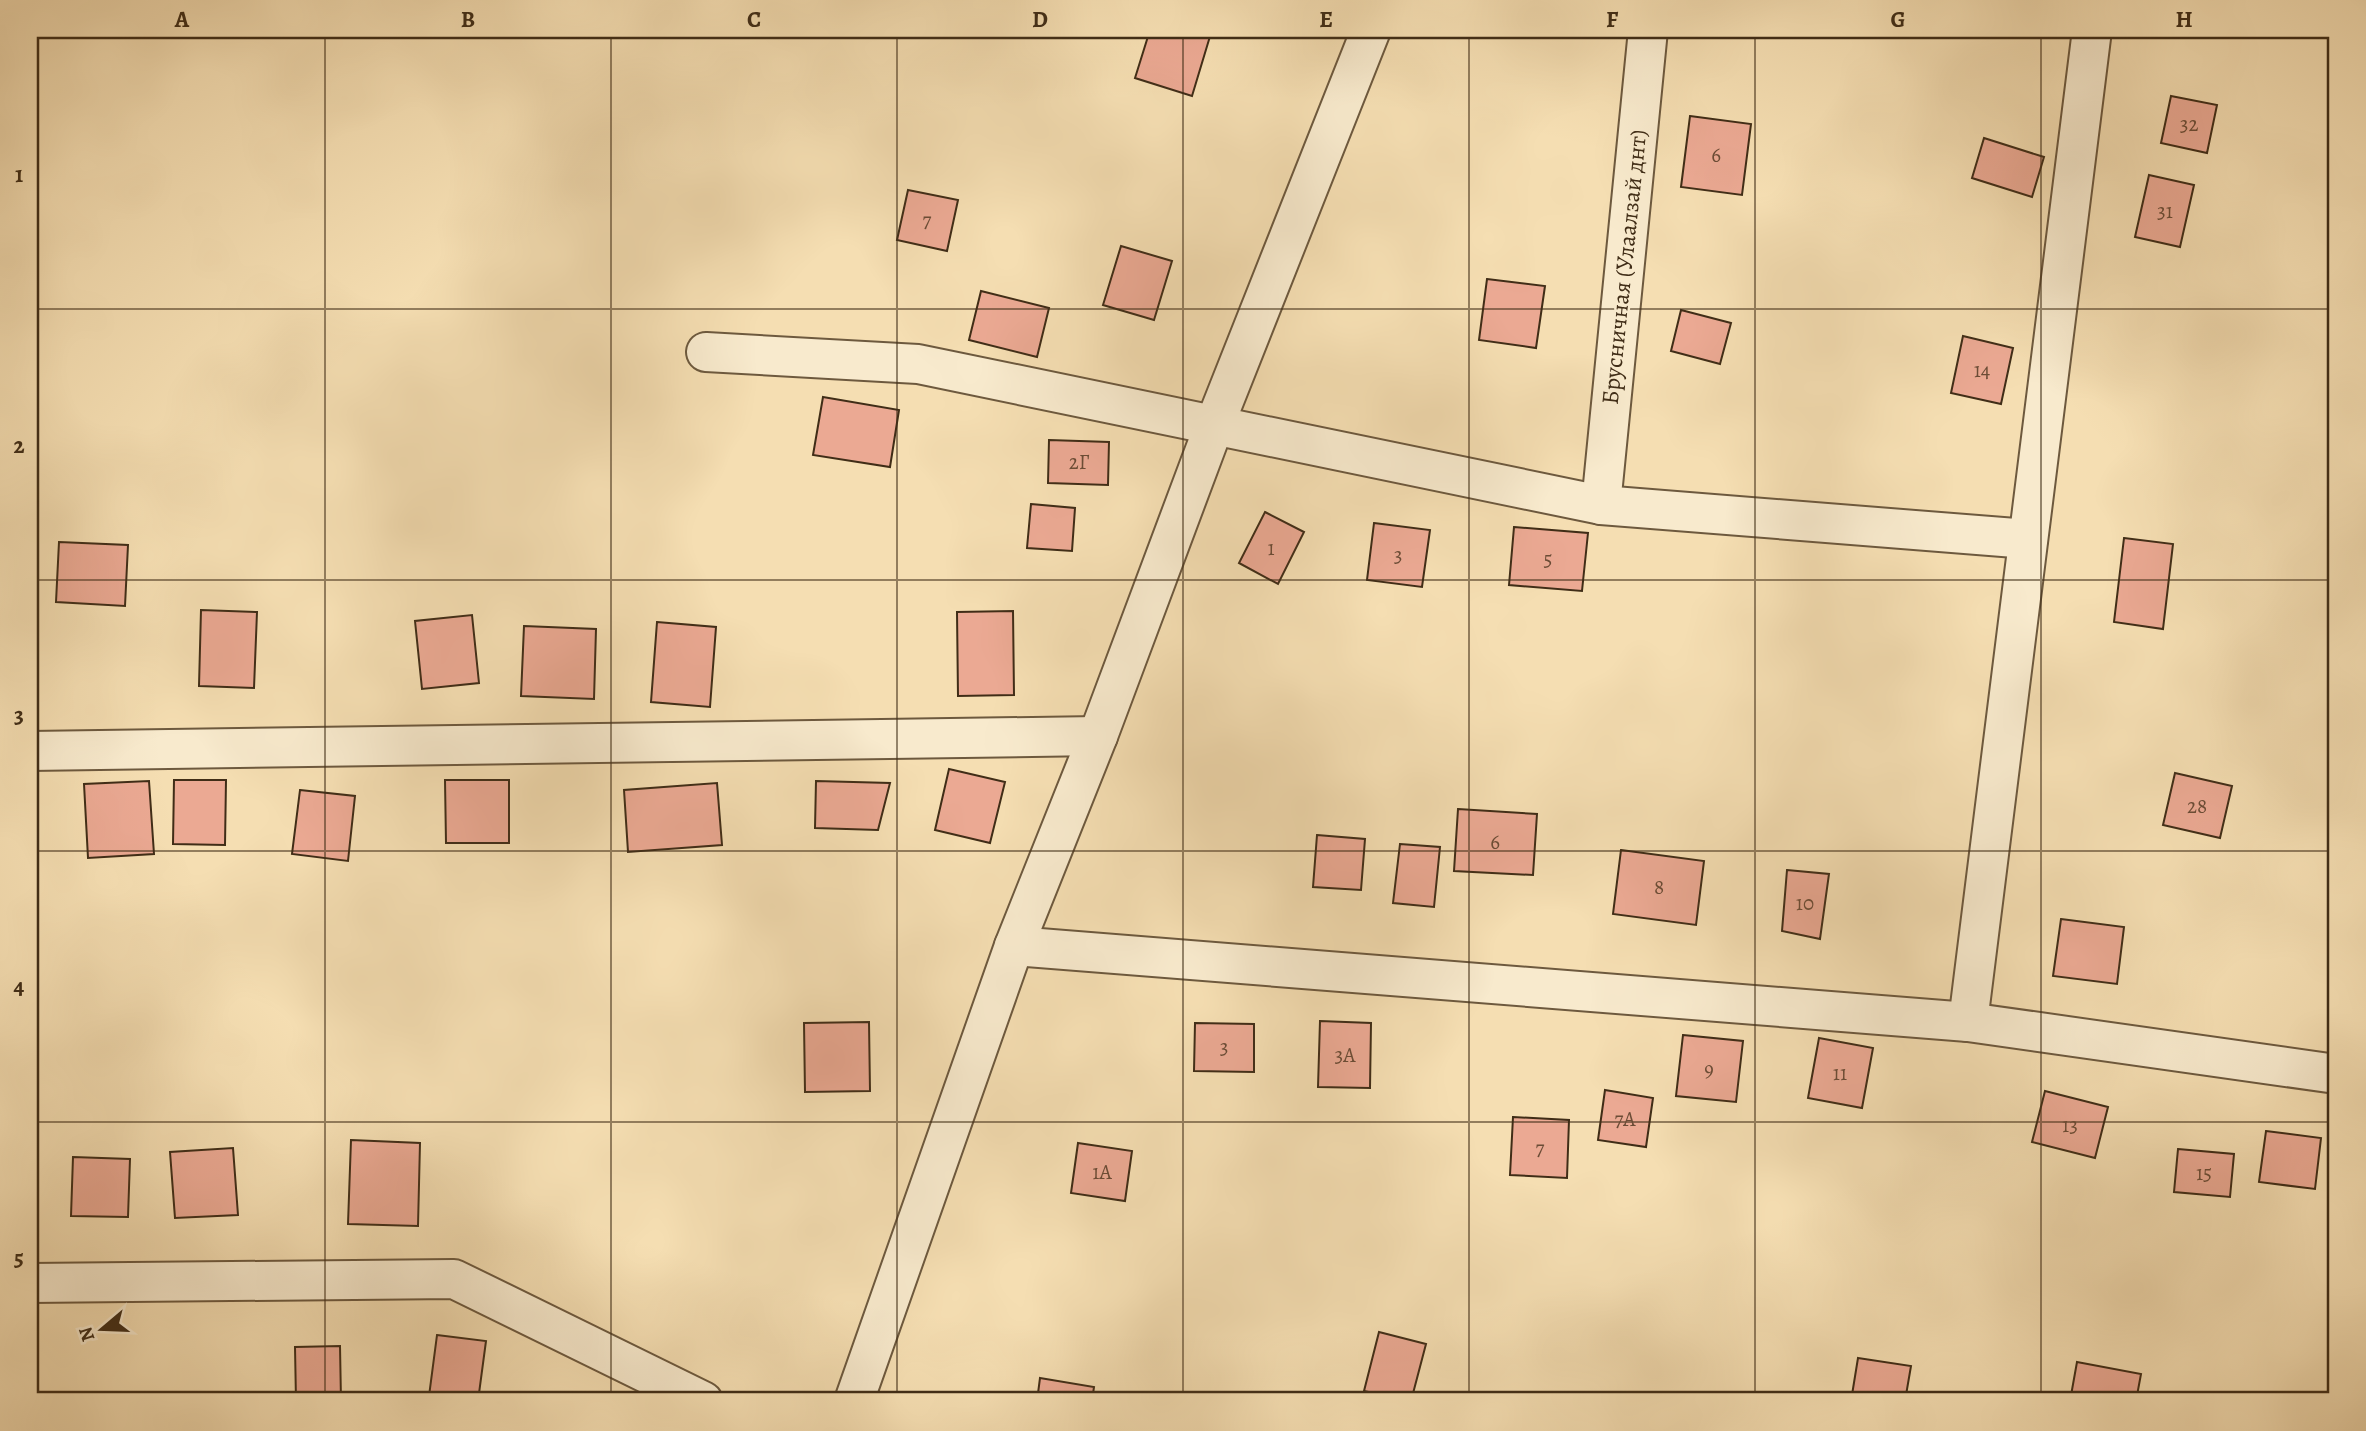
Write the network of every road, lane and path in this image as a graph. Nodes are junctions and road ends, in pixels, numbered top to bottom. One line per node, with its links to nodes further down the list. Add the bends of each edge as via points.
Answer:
1 (1371, 30): 5 (street)
2 (1648, 30): 6 (street, Брусничная (Улаалзай днт))
3 (2092, 30): 7 (street)
4 (706, 352): 5 (street, via 918,365)
5 (1214, 426): 6 (street); 8 (street)
6 (1601, 505): 7 (street)
7 (2028, 539): 11 (street)
8 (1098, 736): 9 (street); 10 (street)
9 (30, 751)
10 (1014, 946): 11 (street); 15 (street)
11 (1968, 1022): 12 (street)
12 (2336, 1074)
13 (30, 1283): 14 (street, via 454,1279)
14 (703, 1401)
15 (854, 1401)

